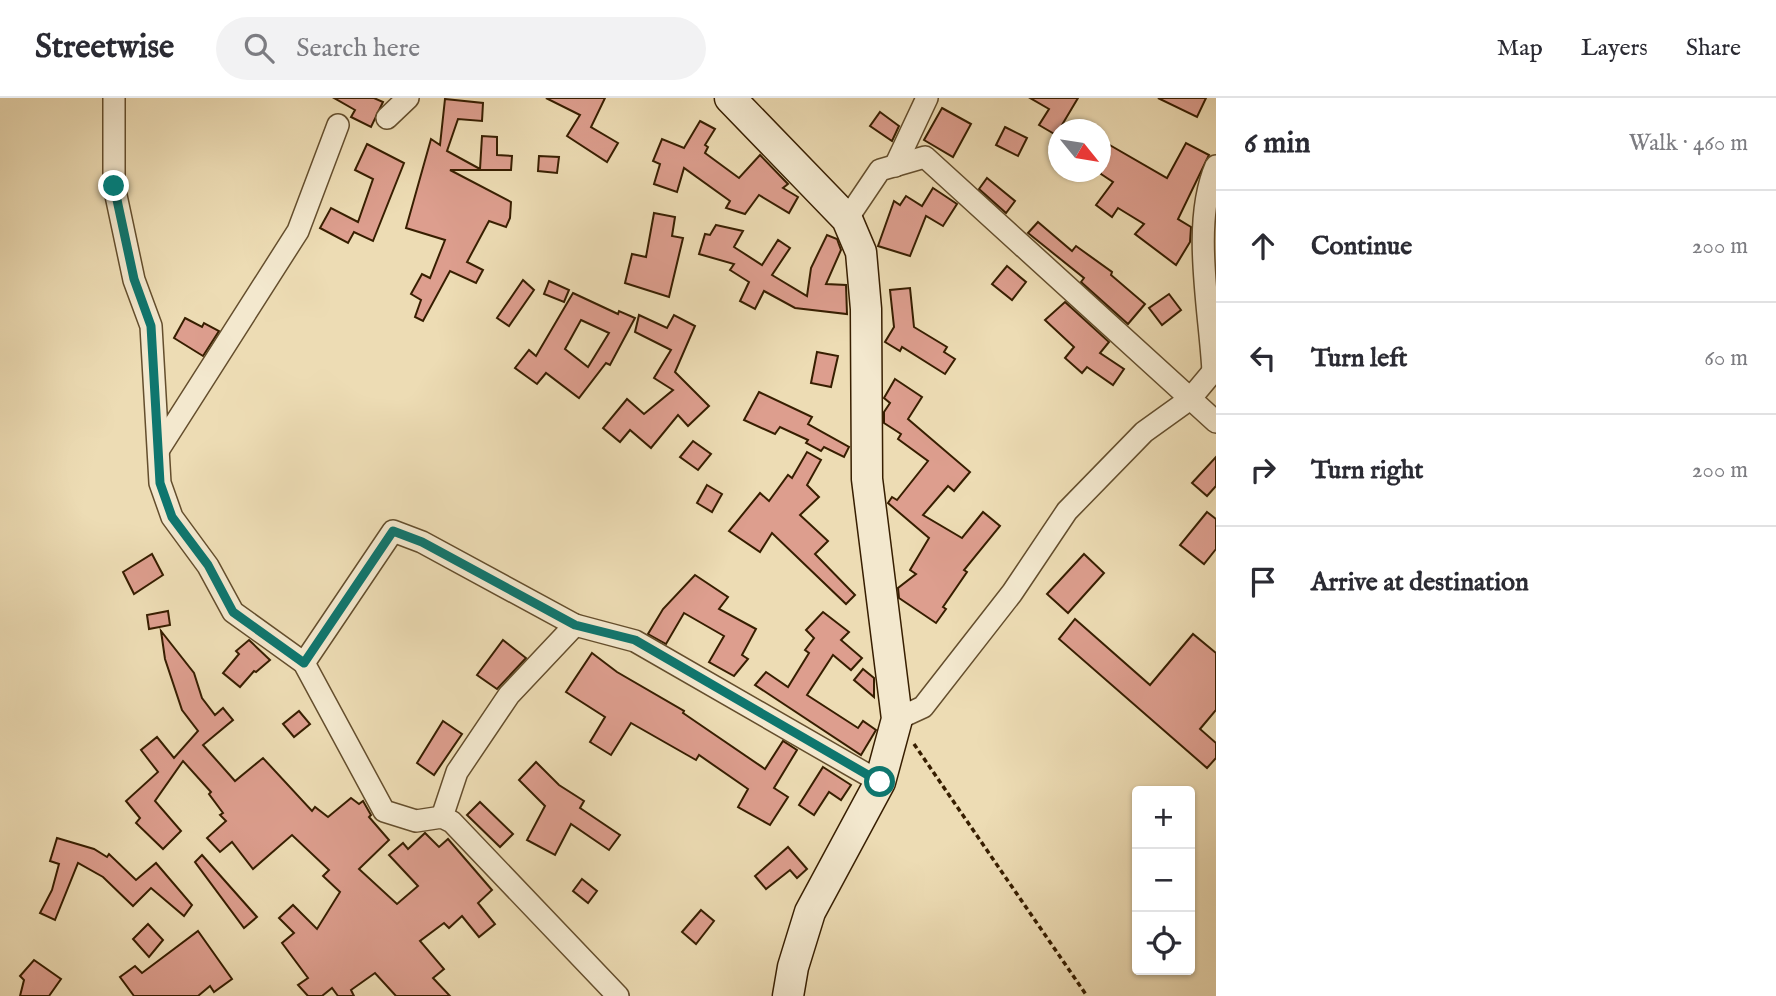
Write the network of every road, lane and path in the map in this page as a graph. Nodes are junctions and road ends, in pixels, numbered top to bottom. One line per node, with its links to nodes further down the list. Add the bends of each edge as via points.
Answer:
1 (114, 98): 13 (street, via 114,186 134,279 151,326)
2 (408, 98): 5 (street)
3 (730, 98): 9 (street)
4 (927, 98): 7 (street)
5 (387, 118)
6 (338, 125): 13 (street, via 298,231)
7 (895, 166): 9 (street, via 880,170); 11 (street, via 925,157)
8 (1216, 166): 10 (street, via 1205,211)
9 (847, 219): 16 (street, via 862,253 867,479)
10 (1215, 370): 11 (street)
11 (1190, 399): 12 (street); 16 (street, via 1144,432 1067,511 1012,593 923,707)
12 (1216, 422)
13 (159, 449): 15 (street, via 160,483 172,517 208,565 233,612)
14 (575, 625): 15 (street, via 422,542 393,531); 17 (street, via 635,640); 18 (street, via 509,695 457,772)
15 (304, 663): 18 (street, via 384,811 416,821)
16 (897, 719): 17 (street); 21 (path)
17 (880, 782): 20 (street, via 810,912)
18 (442, 817): 19 (street, via 452,822)
19 (618, 996)
20 (788, 996)
21 (1087, 996)

